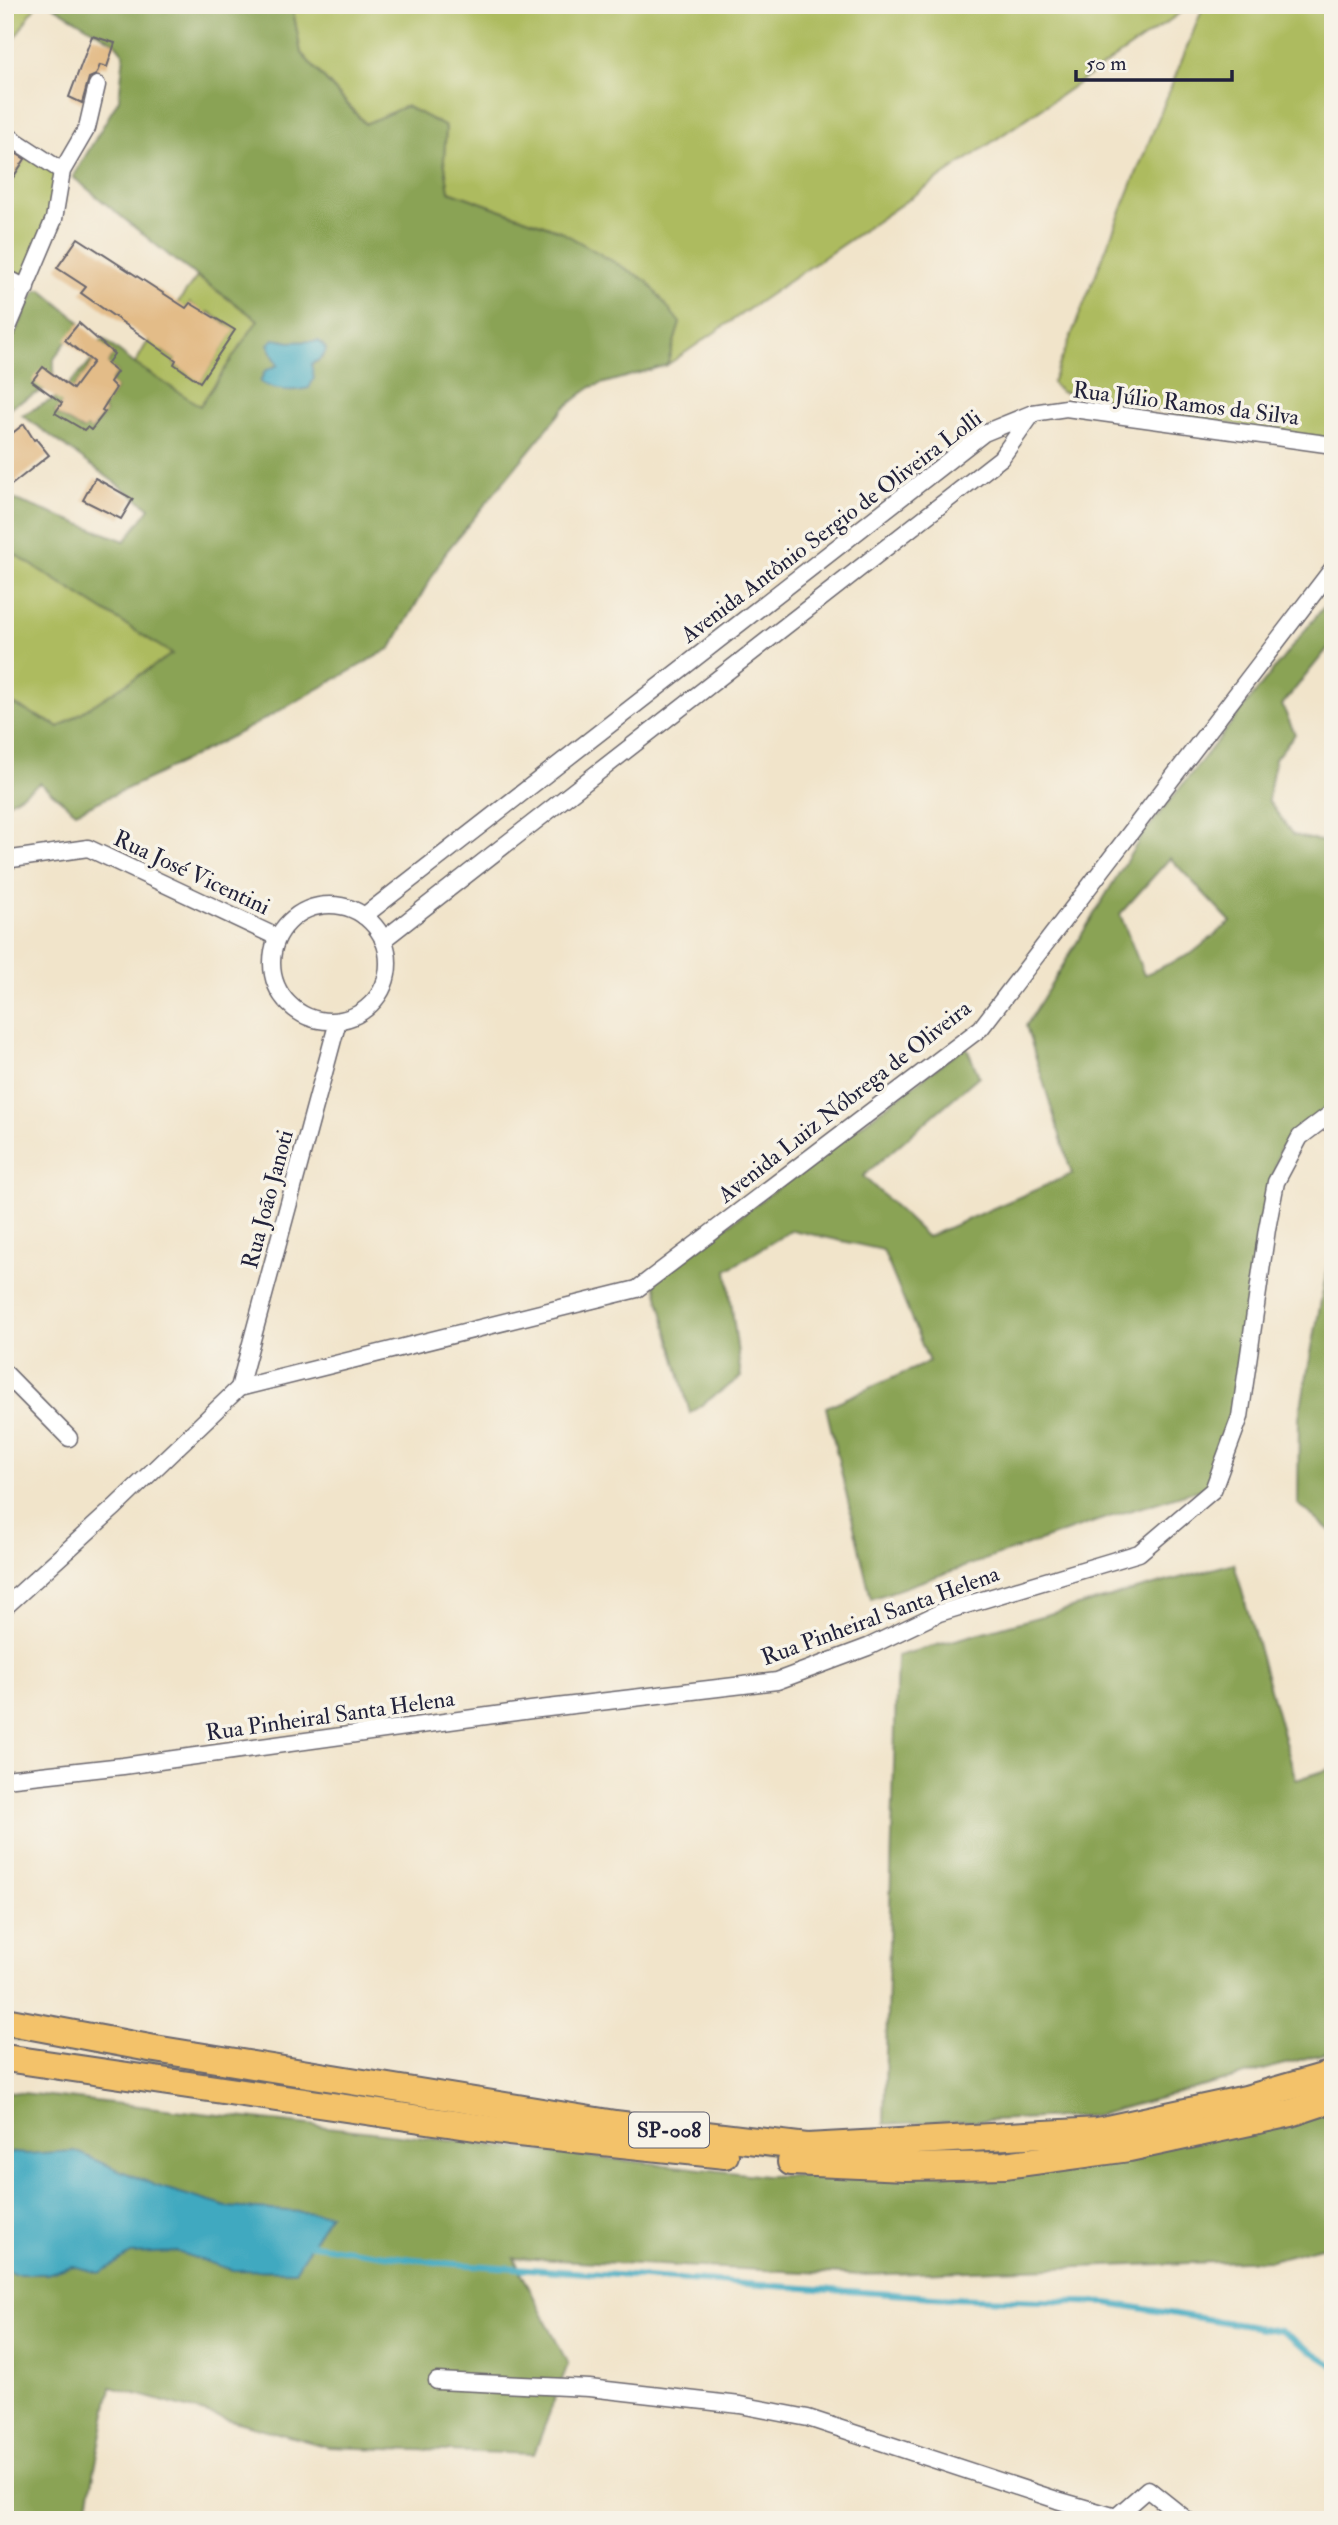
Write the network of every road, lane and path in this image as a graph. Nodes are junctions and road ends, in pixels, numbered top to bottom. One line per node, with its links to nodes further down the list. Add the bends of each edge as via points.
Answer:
1 (97, 85): 3 (street, via 86,128)
2 (5, 134): 3 (street)
3 (62, 171): 5 (street, via 54,219)
4 (5, 277): 5 (street)
5 (26, 288): 6 (street)
6 (5, 335)
7 (1033, 413): 8 (street, Rua Júlio Ramos da Silva, via 1066,408); 11 (street, Avenida Antônio Sergio de Oliveira Lolli, via 984,433); 13 (street, Avenida Antônio Sergio de Oliveira Lolli, via 1001,458)
8 (1333, 444)
9 (1333, 568): 17 (street, Avenida Luiz Nóbrega de Oliveira, via 981,1028 637,1289)
10 (5, 860): 12 (street, Rua José Vicentini, via 88,848)
11 (364, 916): 12 (street, via 346,907 316,907 290,921); 13 (street)
12 (277, 937): 14 (street, via 272,955 277,990 303,1016)
13 (383, 940): 14 (street, via 388,969 383,989 371,1006)
14 (338, 1021): 17 (street, Rua João Janoti)
15 (1333, 1112): 20 (street, Rua Pinheiral Santa Helena, via 1300,1137 1276,1182 1240,1417 1213,1490 1139,1553 939,1613 868,1647 777,1681)
16 (5, 1373): 18 (street)
17 (239, 1388): 19 (street)
18 (69, 1438)
19 (5, 1607)
20 (5, 1779)
21 (5, 2021): 23 (main road, SP-008, via 615,2124 807,2147 1098,2131 1246,2099)
22 (5, 2058): 24 (main road, SP-008, via 509,2132 801,2164 1005,2165 1129,2148 1291,2113)
23 (1333, 2074)
24 (1333, 2099)
25 (437, 2381): 26 (street, via 589,2388 740,2405 808,2418 1116,2516 1148,2489)
26 (1187, 2520)

